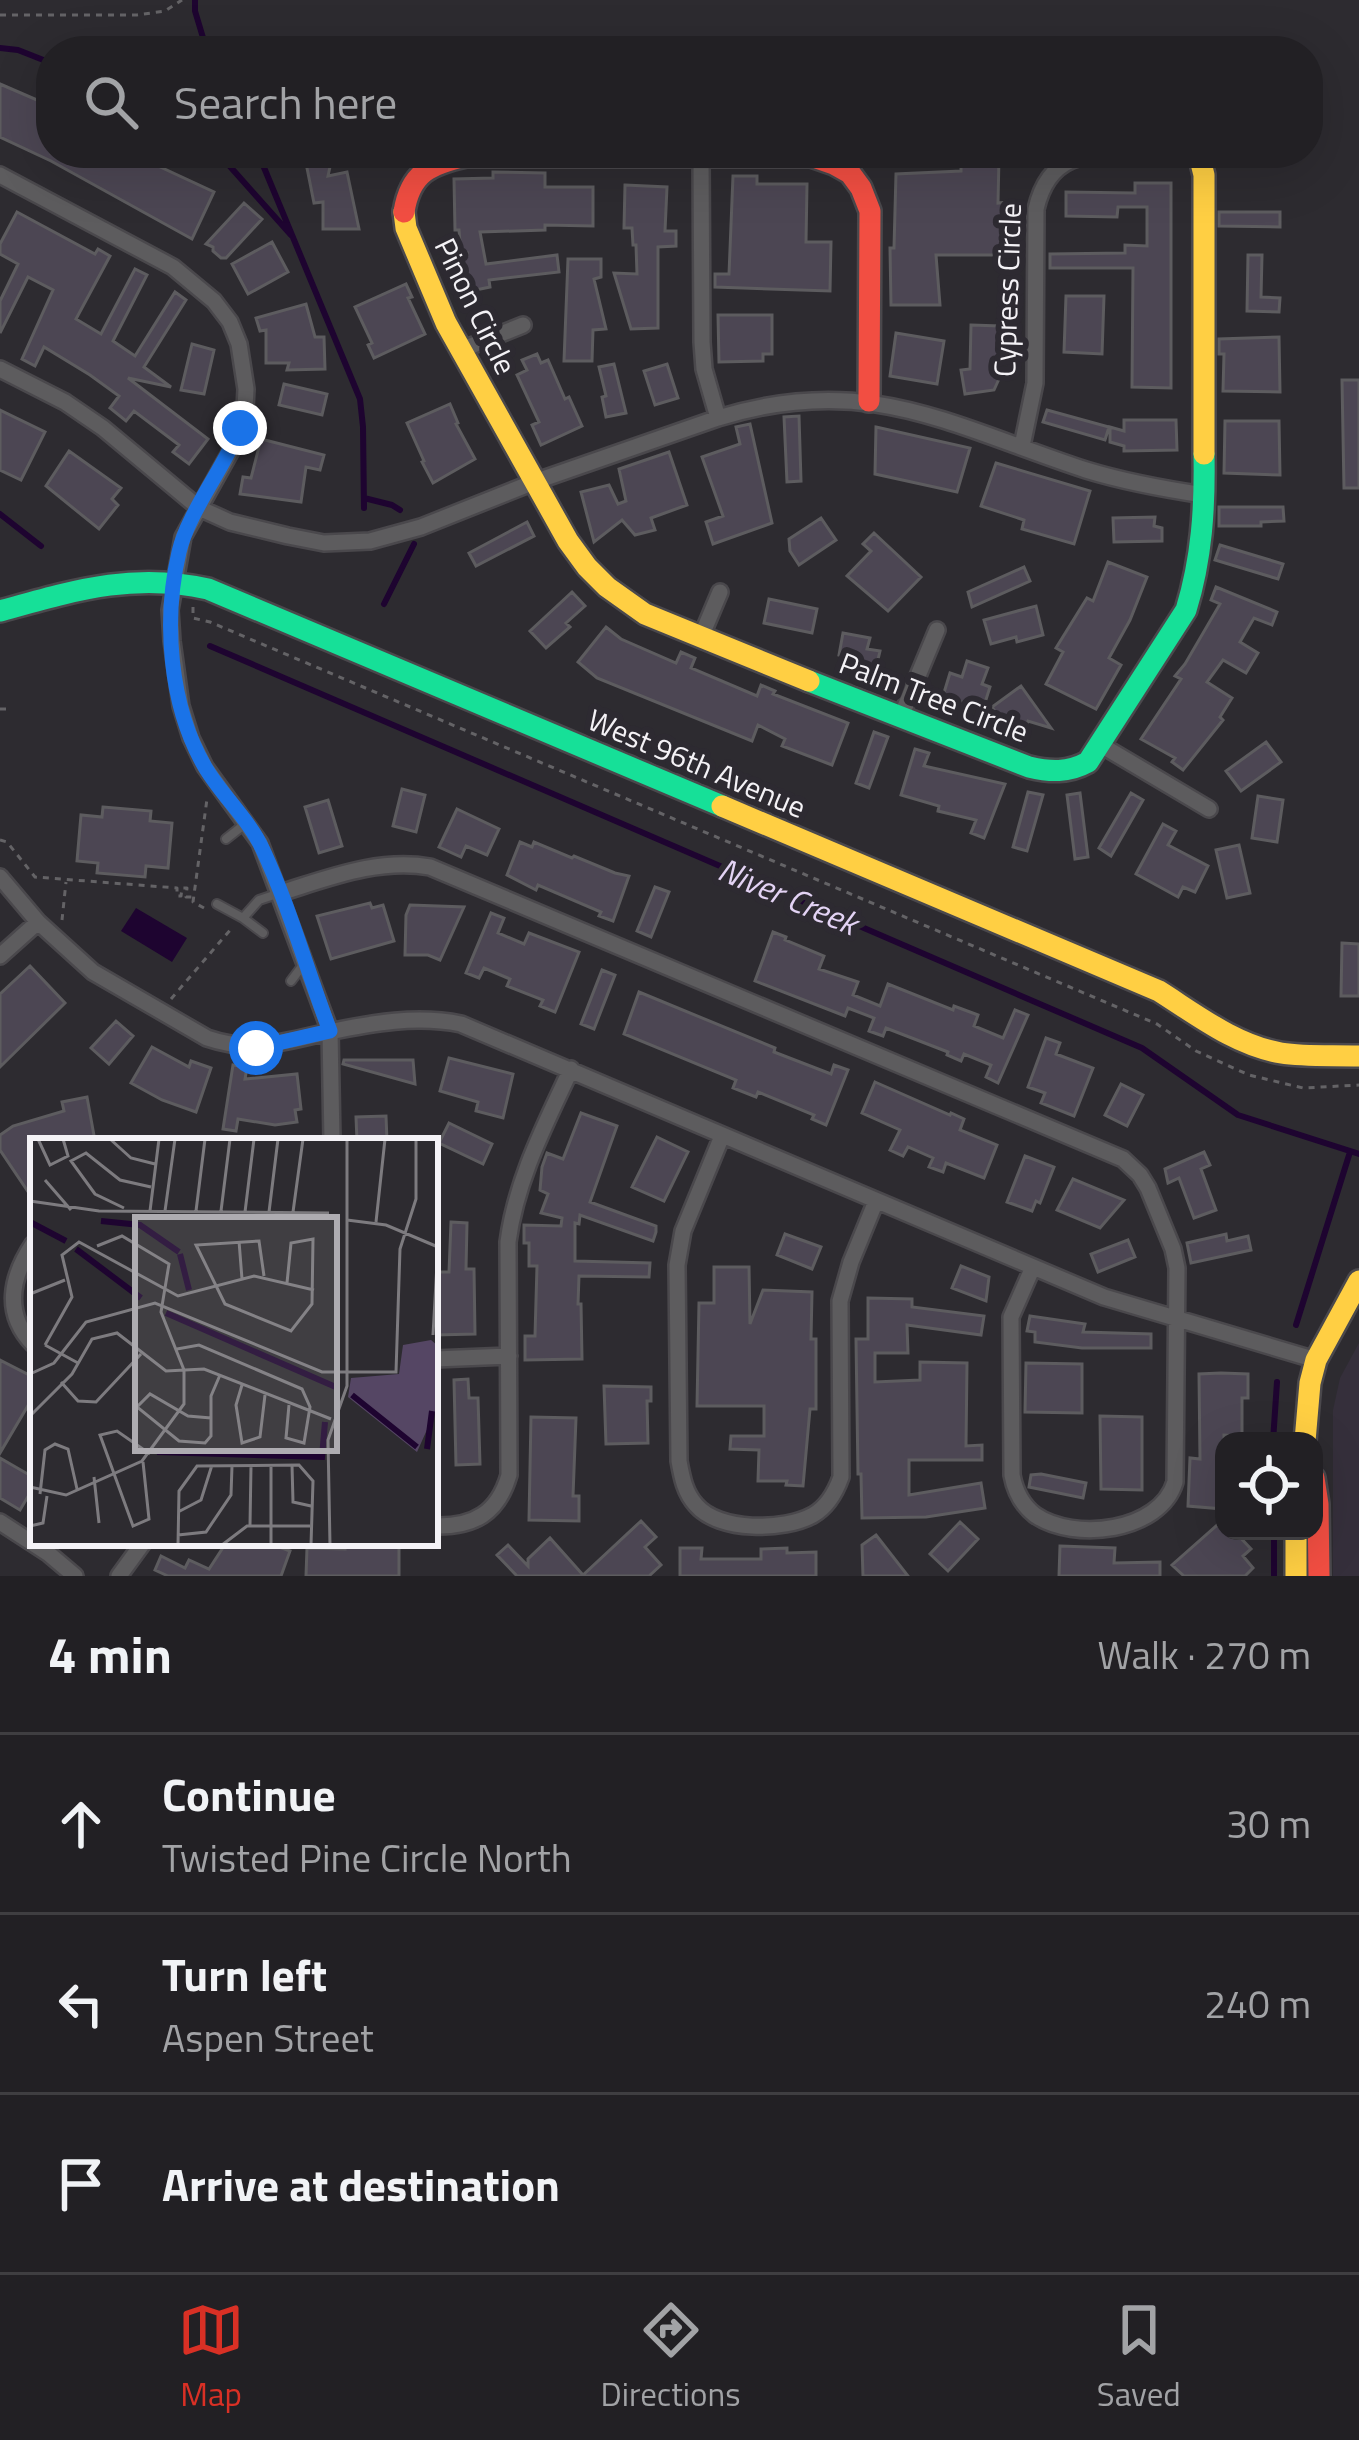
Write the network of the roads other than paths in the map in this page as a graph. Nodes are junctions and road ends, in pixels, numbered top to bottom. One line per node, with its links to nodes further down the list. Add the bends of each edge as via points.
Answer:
1 (428, 168): 8 (street, Pinon Circle, via 409,191 406,228)
2 (701, 168): 11 (street, via 702,342)
3 (841, 168): 10 (street, Pinon Circle, via 859,181 870,211)
4 (1060, 168): 12 (street, Cypress Circle, via 1047,177 1036,209 1035,383)
5 (1202, 168): 14 (street)
6 (0, 175): 15 (street, via 173,267 230,322 244,367 245,408)
7 (523, 325): 8 (street)
8 (461, 350): 13 (street, Pinon Circle)
9 (0, 369): 15 (street, via 65,401)
10 (869, 401): 11 (street, via 785,402); 12 (street)
11 (718, 418): 13 (street)
12 (1022, 446): 14 (street, via 1142,485)
13 (534, 482): 15 (street, via 421,527 350,543 288,536); 20 (street, Palm Tree Circle, via 568,542 607,587)
14 (1204, 495): 22 (street, via 1201,556 1186,610)
15 (199, 508): 16 (street)
16 (174, 581): 18 (street, West 96th Avenue, via 109,583); 24 (street, via 181,706 206,767); 36 (street, West 96th Avenue, via 1159,991 1238,1039 1282,1053)
17 (720, 592): 20 (street)
18 (0, 611)
19 (937, 630): 21 (street)
20 (701, 637): 21 (street, Palm Tree Circle)
21 (900, 719): 22 (street, Palm Tree Circle, via 1050,772 1078,769)
22 (1100, 746): 23 (street)
23 (1209, 809)
24 (247, 823): 25 (lane); 27 (street)
25 (226, 839)
26 (0, 877): 30 (street)
27 (280, 893): 29 (lane); 33 (street); 44 (street, via 377,865 430,867 1123,1160 1148,1188 1173,1249)
28 (217, 904): 29 (lane)
29 (244, 918): 31 (lane)
30 (38, 922): 32 (street); 35 (street, via 93,972 207,1039 256,1048)
31 (262, 933)
32 (0, 956)
33 (304, 963): 34 (lane); 35 (street)
34 (291, 980)
35 (330, 1031): 37 (street, via 436,1019); 39 (street)
36 (1359, 1056)
37 (571, 1069): 38 (street); 46 (street, via 513,1207)
38 (722, 1136): 40 (street); 40 (street, via 677,1265 682,1478 694,1504 721,1521 792,1522 812,1515 838,1487 840,1301)
39 (332, 1138)
40 (876, 1201): 42 (street)
41 (30, 1249): 45 (street, via 13,1294 17,1324)
42 (1033, 1268): 44 (street); 44 (street, via 1011,1317 1012,1475 1037,1516 1058,1525 1135,1523 1172,1491)
43 (1359, 1281): 48 (street)
44 (1175, 1319): 48 (street)
45 (30, 1340)
46 (509, 1356): 47 (street); 51 (street, via 504,1494 482,1516)
47 (438, 1359)
48 (1316, 1360): 49 (street)
49 (1306, 1432)
50 (0, 1522): 54 (street)
51 (438, 1526)
52 (1296, 1540): 59 (street)
53 (1318, 1540): 60 (street)
54 (30, 1542)
55 (37, 1546): 57 (street)
56 (141, 1546): 58 (street)
57 (75, 1576)
58 (119, 1576)
59 (1296, 1576)
60 (1319, 1576)

